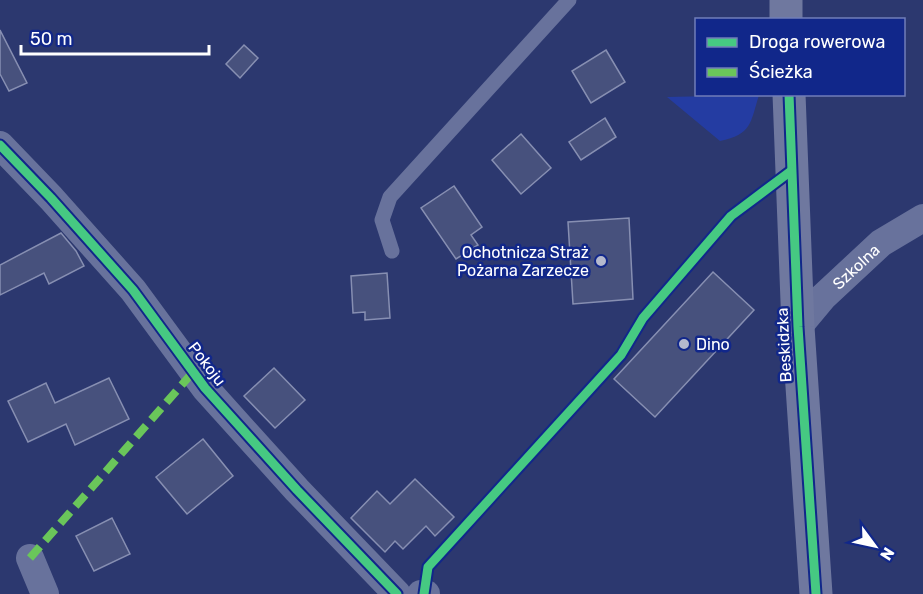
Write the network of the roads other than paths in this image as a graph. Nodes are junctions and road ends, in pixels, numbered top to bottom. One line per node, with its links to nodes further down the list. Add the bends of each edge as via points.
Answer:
1 (569, 0): 7 (lane, via 390,197 382,220)
2 (786, 0): 3 (street)
3 (786, 18)
4 (789, 96): 8 (street, Beskidzka)
5 (0, 145): 11 (street, Pokoju, via 134,290 205,388)
6 (923, 218): 8 (street, Szkolna, via 881,243 823,297)
7 (392, 251)
8 (798, 327): 14 (street, Beskidzka)
9 (30, 558): 10 (street)
10 (45, 594)
11 (397, 594)
12 (421, 594): 13 (street)
13 (426, 594)
14 (816, 594)

